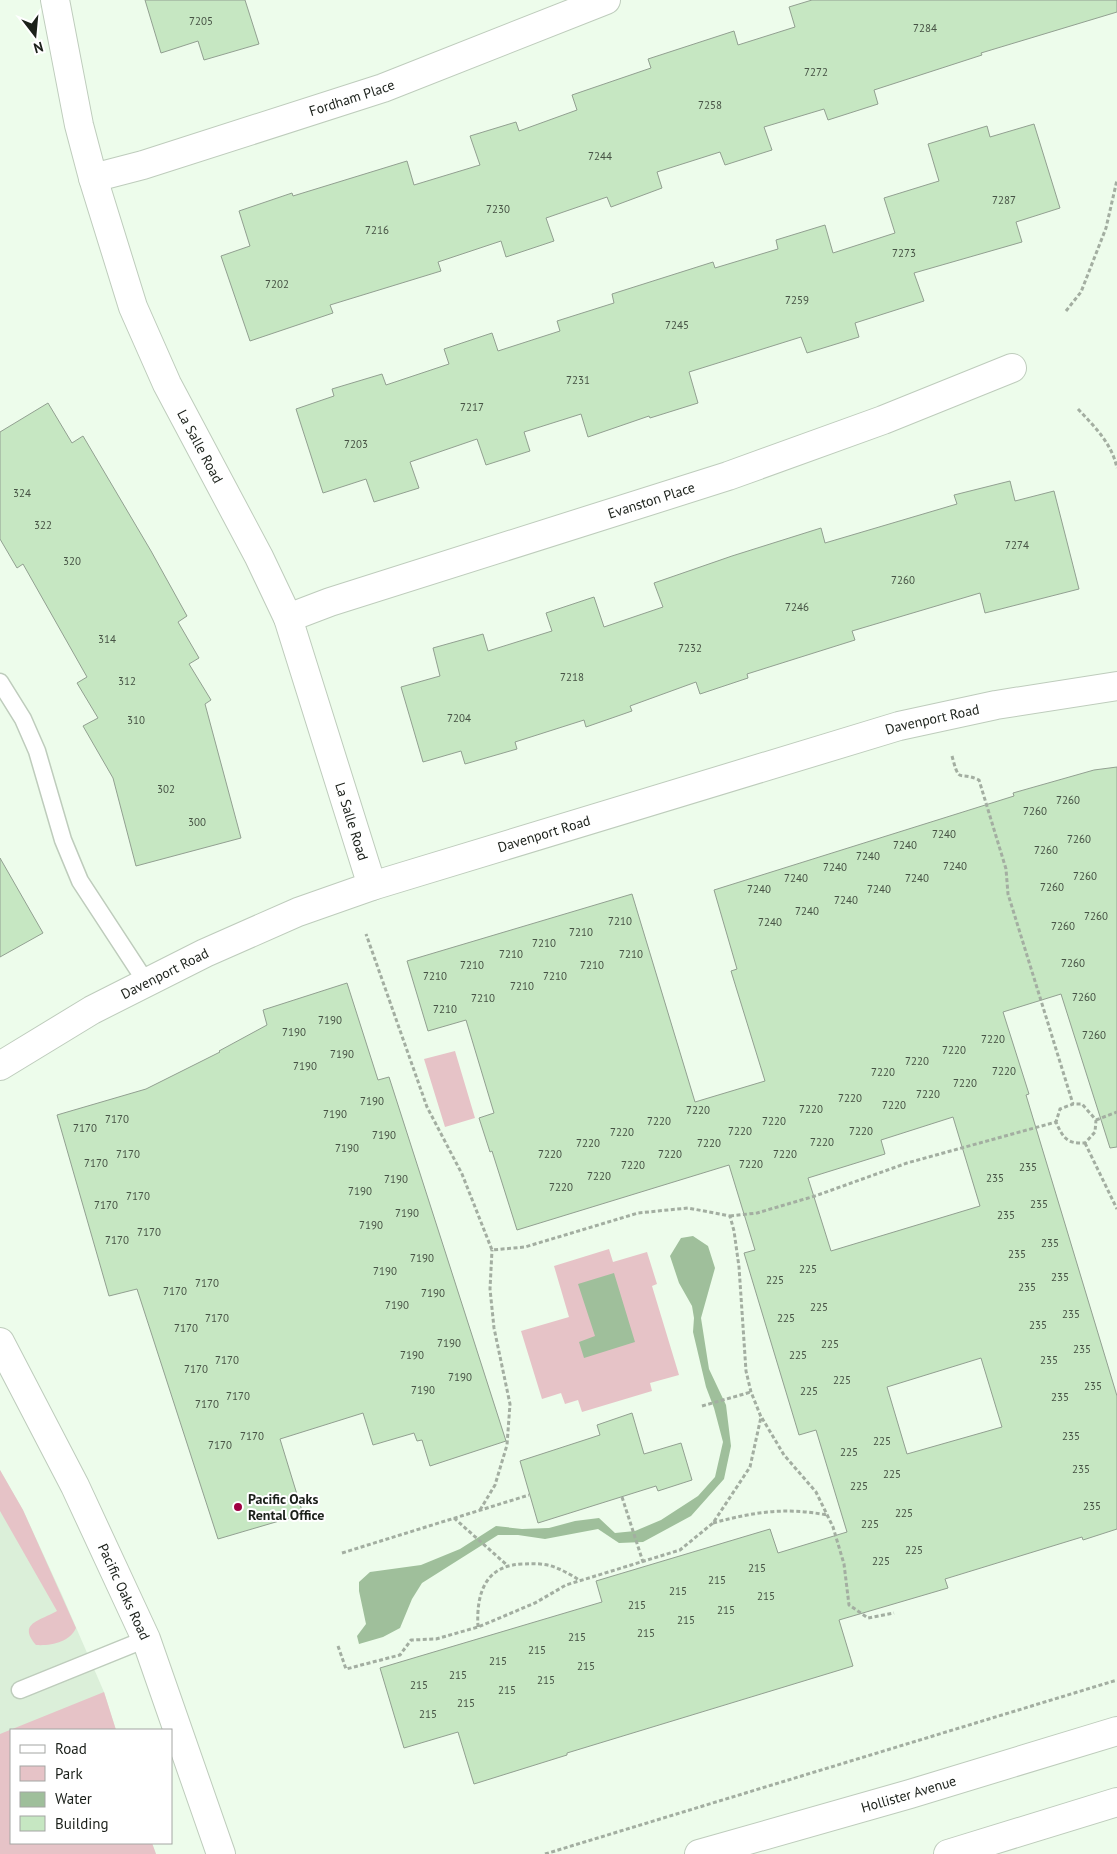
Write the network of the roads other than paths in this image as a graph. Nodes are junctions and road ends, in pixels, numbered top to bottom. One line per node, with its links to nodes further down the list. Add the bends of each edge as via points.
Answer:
1 (55, 0): 3 (street, La Salle Road, via 79,125)
2 (606, 0): 3 (street, Fordham Place, via 383,88)
3 (93, 178): 5 (street, La Salle Road, via 133,307 167,384 259,556)
4 (1012, 368): 5 (street, Evanston Place, via 883,420 728,476)
5 (288, 618): 8 (street, La Salle Road)
6 (0, 682): 9 (lane, via 23,719 37,751 63,840 80,881)
7 (1117, 686): 8 (street, Davenport Road, via 996,705 899,726)
8 (372, 886): 9 (street, Davenport Road, via 298,912)
9 (146, 982): 10 (street, Davenport Road, via 92,1010)
10 (0, 1066)
11 (0, 1342): 12 (street, Pacific Oaks Road, via 75,1486)
12 (146, 1639): 13 (lane); 16 (street, Pacific Oaks Road)
13 (20, 1690)
14 (1117, 1731): 17 (street, Hollister Avenue)
15 (1117, 1802): 18 (street)
16 (221, 1854)
17 (699, 1854)
18 (948, 1854)

